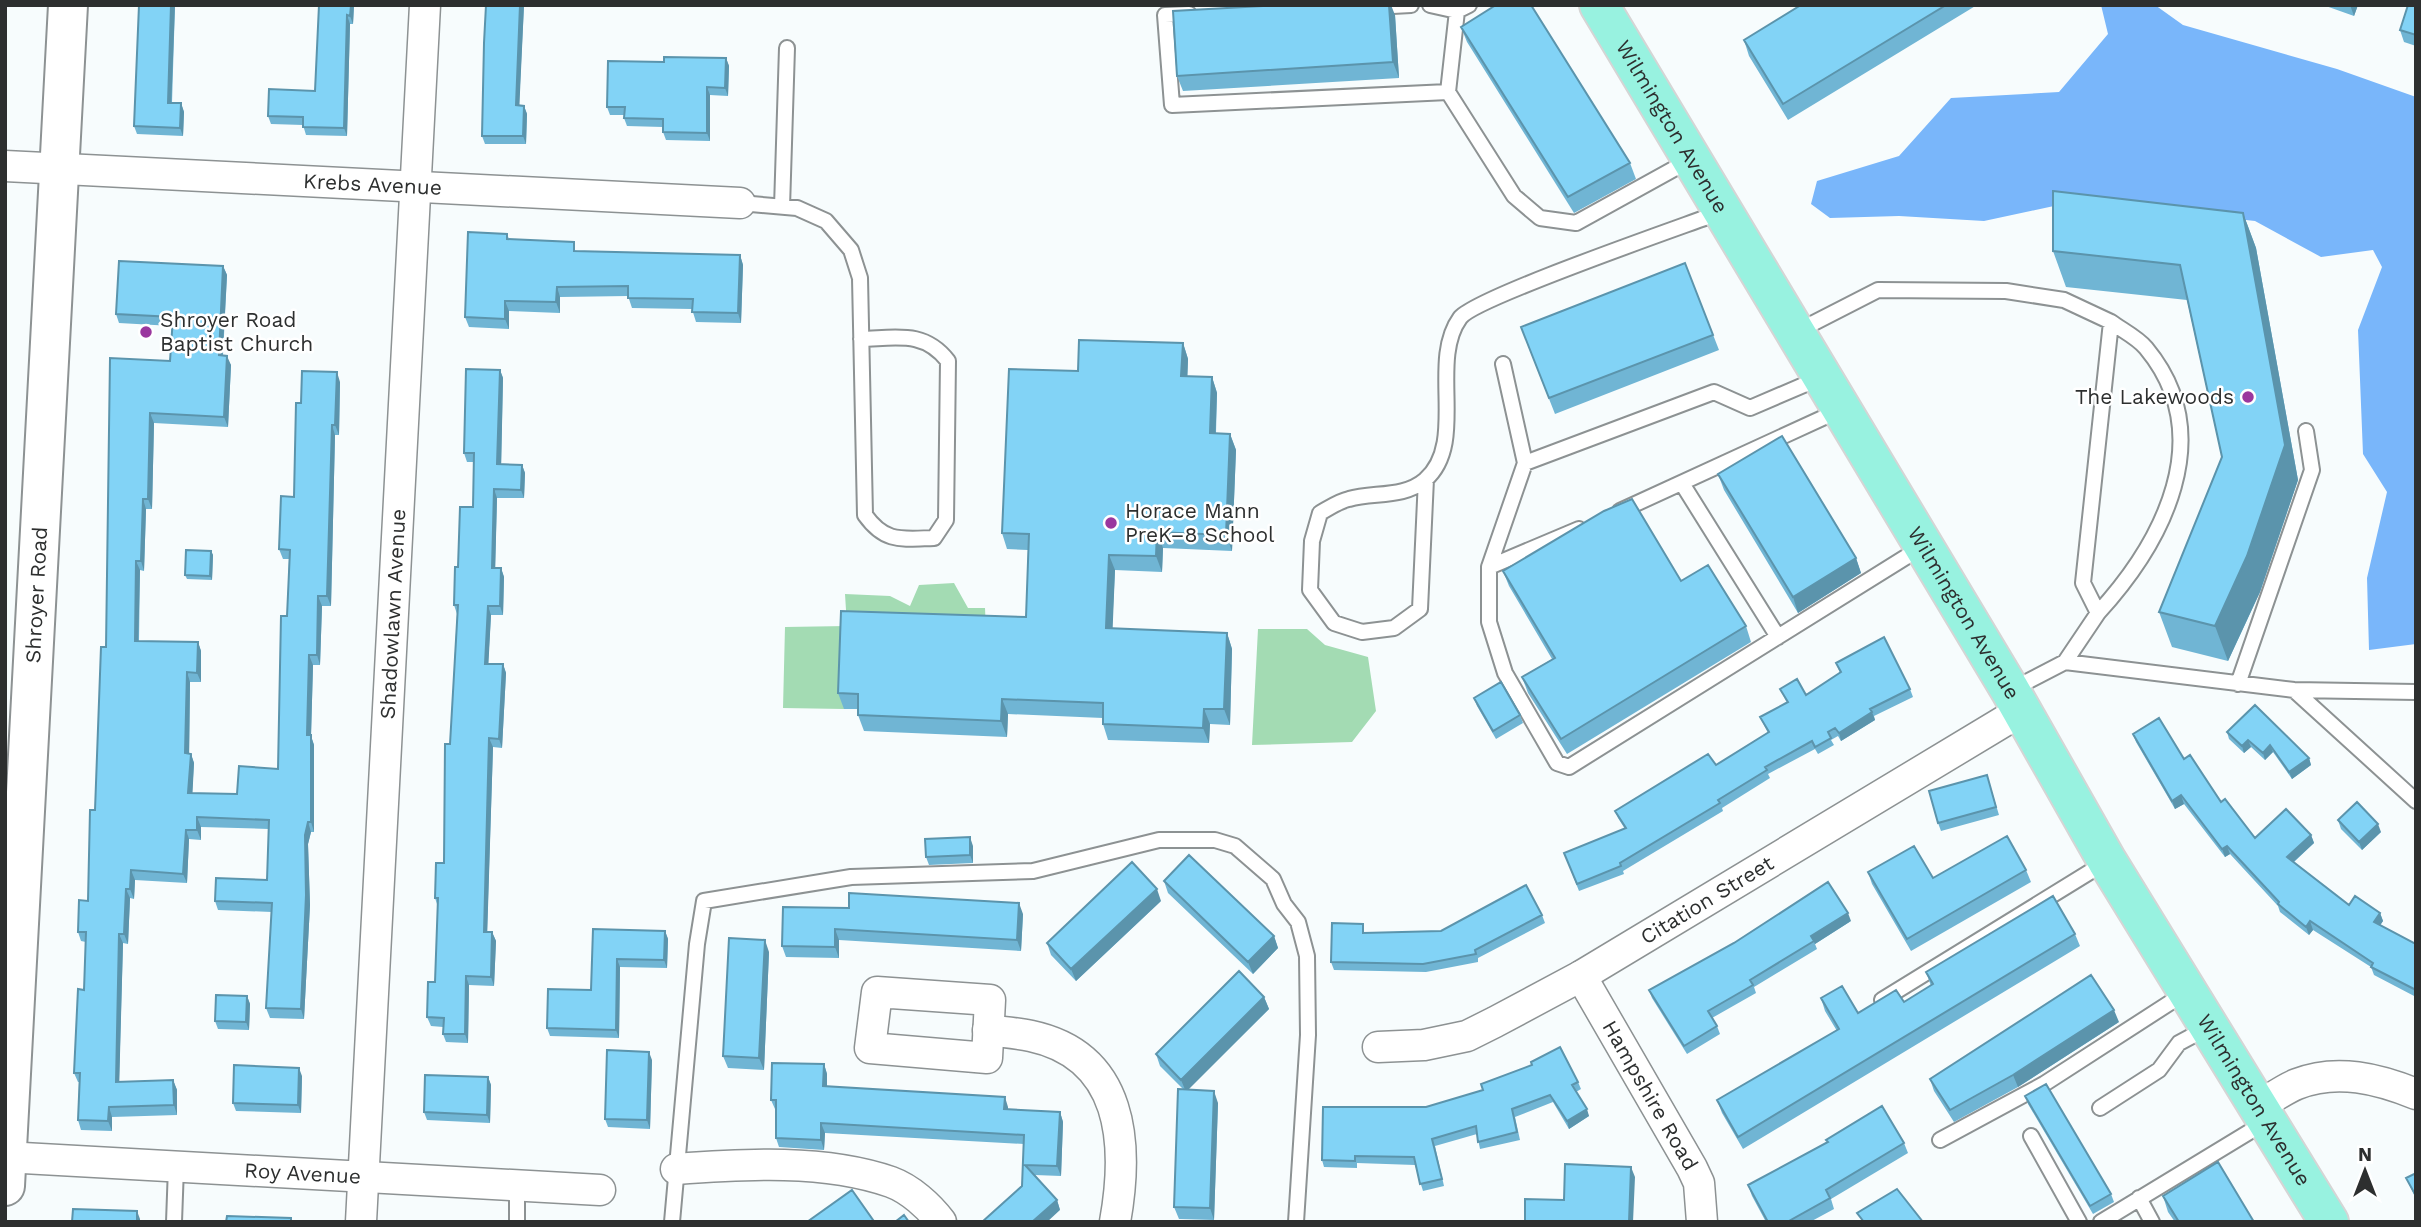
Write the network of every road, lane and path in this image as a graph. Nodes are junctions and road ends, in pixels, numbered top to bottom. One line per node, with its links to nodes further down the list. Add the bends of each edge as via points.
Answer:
1 (68, 5): 13 (main road, Shroyer Road)
2 (425, 5): 14 (street, Shadowlawn Avenue)
3 (1411, 5): 6 (lane)
4 (1430, 5): 7 (lane)
5 (1599, 5): 11 (main road, Wilmington Avenue)
6 (1356, 7)
7 (1463, 8): 10 (lane)
8 (1206, 13): 10 (lane, via 1165,15 1172,105)
9 (787, 48): 16 (lane)
10 (1448, 92): 11 (lane, via 1514,196 1540,218 1576,223)
11 (1691, 159): 17 (main road, Wilmington Avenue)
12 (5, 166): 13 (street, Krebs Avenue)
13 (60, 168): 14 (street, Krebs Avenue); 50 (main road, Shroyer Road)
14 (416, 185): 15 (street, Krebs Avenue); 53 (street, Shadowlawn Avenue)
15 (740, 203): 16 (lane)
16 (782, 207): 20 (lane, via 827,220 851,250 860,278)
17 (1722, 212): 19 (main road, Wilmington Avenue); 26 (lane, via 1545,278 1461,315 1449,339 1443,453)
18 (2111, 322): 19 (lane, via 2064,300 2006,291 1878,290); 30 (lane, via 2083,583); 30 (lane, via 2145,346 2165,377 2177,414 2180,451 2173,496 2153,541)
19 (1795, 332): 22 (main road, Wilmington Avenue)
20 (861, 339): 20 (lane, via 865,515 878,532 900,539 934,538 946,520 948,361 936,345 911,338)
21 (1503, 364): 25 (lane)
22 (1821, 377): 23 (main road, Wilmington Avenue); 25 (lane, via 1750,408 1714,392)
23 (1840, 409): 27 (lane); 28 (main road, Wilmington Avenue)
24 (2306, 431): 33 (lane, via 2312,470)
25 (1525, 463): 29 (lane)
26 (1426, 479): 26 (lane, via 1403,492 1347,499 1320,513 1312,541 1310,590 1334,623 1363,632 1394,628 1420,609)
27 (1683, 485): 29 (lane); 31 (lane)
28 (1923, 546): 31 (lane); 36 (main road, Wilmington Avenue)
29 (1489, 567): 31 (lane, via 1489,622 1505,673 1557,763 1569,767)
30 (2098, 613): 32 (lane)
31 (1778, 637)
32 (2065, 662): 33 (lane); 36 (lane)
33 (2238, 684): 34 (lane)
34 (2294, 690): 35 (lane); 37 (lane)
35 (2416, 692)
36 (2015, 700): 38 (main road, Wilmington Avenue); 39 (street, Citation Street)
37 (2416, 800)
38 (2107, 861): 40 (main road, Wilmington Avenue); 41 (lane)
39 (1581, 976): 44 (street, Citation Street, via 1467,1037); 64 (street, Hampshire Road, via 1692,1168 1703,1207)
40 (2188, 990): 42 (main road, Wilmington Avenue); 49 (lane, via 2044,1084)
41 (1867, 1010)
42 (2211, 1026): 46 (lane, via 2179,1043 2159,1070); 47 (main road, Wilmington Avenue)
43 (988, 1030): 62 (street, via 1050,1042 1098,1073 1117,1118 1121,1145)
44 (1378, 1047)
45 (2416, 1094): 47 (street, via 2385,1081 2327,1077 2298,1084)
46 (2100, 1108)
47 (2263, 1113): 56 (lane); 68 (main road, Wilmington Avenue)
48 (2031, 1136): 65 (lane)
49 (1940, 1140)
50 (6, 1167): 51 (street, Roy Avenue)
51 (176, 1167): 53 (street, Roy Avenue); 57 (lane)
52 (676, 1169): 60 (lane); 61 (street, via 812,1168 860,1175 893,1183 920,1199); 63 (lane, via 704,901 851,877 1032,872 1159,841 1215,841 1235,846 1273,880 1298,922 1307,956 1308,1035)
53 (363, 1178): 54 (street, Roy Avenue); 58 (street, Shadowlawn Avenue)
54 (517, 1185): 55 (street, Roy Avenue); 59 (lane)
55 (600, 1190)
56 (2139, 1198): 66 (lane); 67 (lane)
57 (174, 1222)
58 (360, 1222)
59 (517, 1222)
60 (672, 1222)
61 (942, 1222)
62 (1115, 1222)
63 (1296, 1222)
64 (1702, 1222)
65 (2079, 1222)
66 (2101, 1222)
67 (2152, 1222)
68 (2329, 1222)

